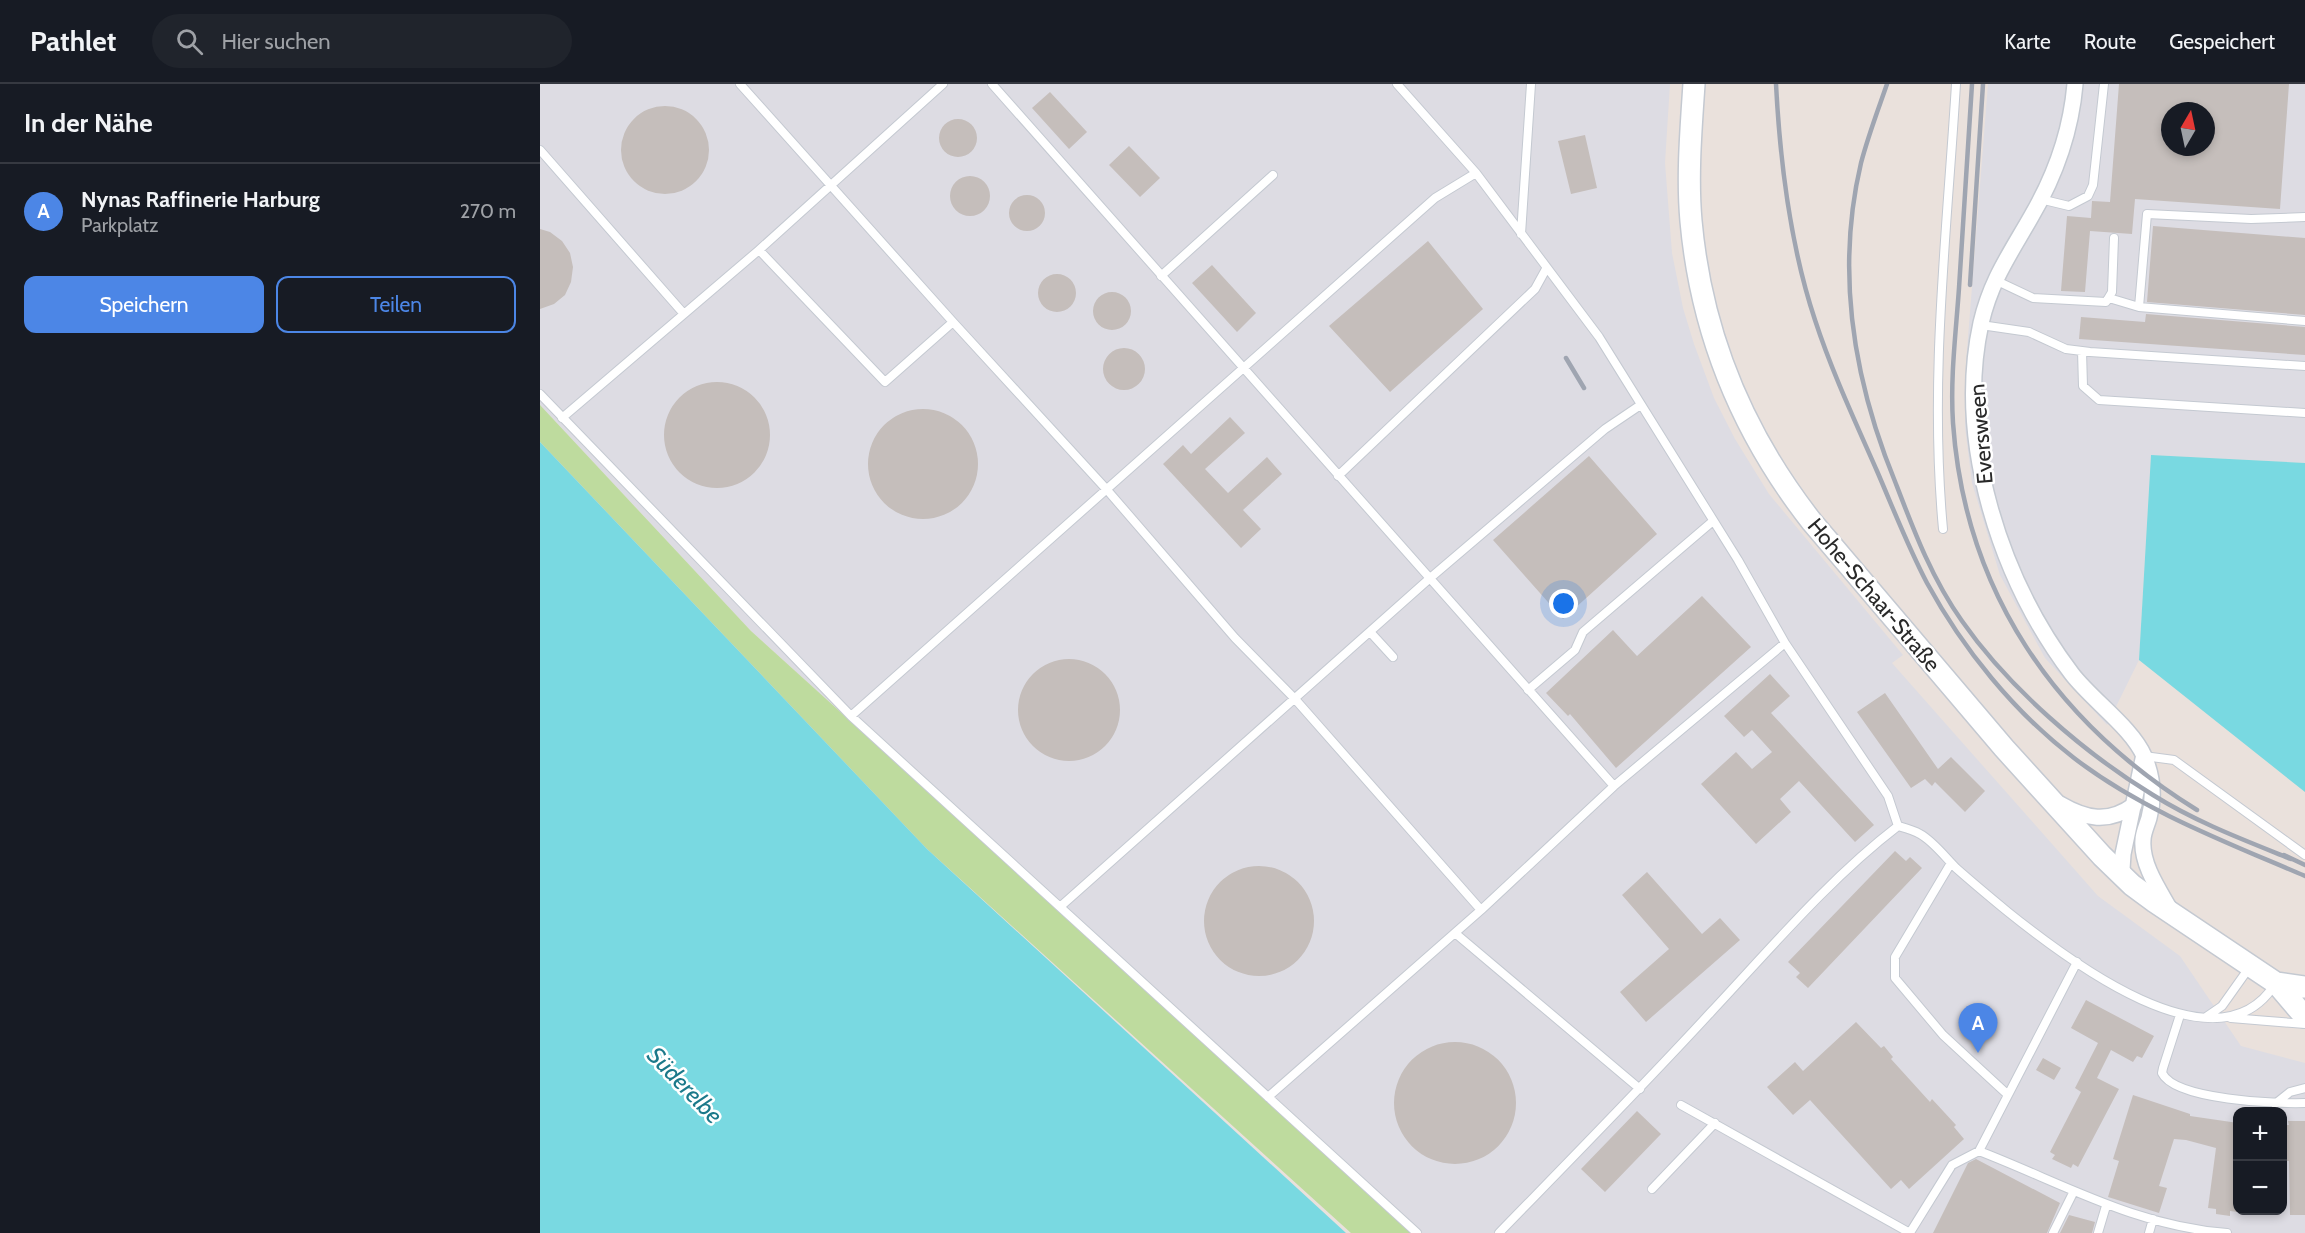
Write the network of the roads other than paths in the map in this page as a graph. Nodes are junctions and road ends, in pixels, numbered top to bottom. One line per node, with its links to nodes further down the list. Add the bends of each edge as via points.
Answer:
1 (740, 84): 13 (lane)
2 (943, 84): 13 (lane)
3 (992, 84): 20 (lane)
4 (1397, 84): 11 (lane)
5 (1531, 84): 16 (lane)
6 (1694, 84): 48 (main road, Hohe-Schaar-Straße, via 1690,180 1695,261 1706,314 1735,396 1772,467 1806,514)
7 (1956, 84): 38 (lane, via 1938,345 1938,474)
8 (2075, 84): 14 (street, Eversween, via 2062,147)
9 (2104, 84): 14 (lane, via 2093,185 2088,196 2069,206)
10 (540, 150): 24 (lane)
11 (1476, 174): 16 (lane); 30 (lane, via 1435,198)
12 (1273, 175): 20 (lane)
13 (830, 183): 18 (lane); 26 (lane)
14 (2040, 199): 21 (street, Eversween)
15 (2305, 217): 23 (lane, via 2251,219 2147,214)
16 (1521, 234): 19 (lane)
17 (2114, 238): 22 (lane)
18 (759, 250): 24 (lane); 26 (lane, via 885,382)
19 (1546, 269): 32 (lane, via 1599,338); 35 (lane, via 1535,290)
20 (1161, 276): 30 (lane)
21 (1995, 280): 22 (lane, via 2033,298 2102,303); 27 (street, Eversween)
22 (2109, 298): 23 (lane)
23 (2139, 307): 25 (lane)
24 (684, 314): 34 (lane)
25 (2305, 321)
26 (952, 322): 36 (lane)
27 (1981, 325): 28 (lane, via 2029,332); 46 (street, Eversween, via 1976,424 1985,485 2014,579 2038,624 2073,675 2128,733)
28 (2082, 351): 29 (lane); 33 (lane, via 2083,386 2099,400)
29 (2305, 366)
30 (1243, 368): 35 (lane); 36 (lane)
31 (540, 394): 34 (lane)
32 (1639, 406): 37 (lane); 39 (lane, via 1605,429)
33 (2305, 413)
34 (562, 418): 45 (lane)
35 (1338, 476): 39 (lane)
36 (1108, 491): 44 (lane, via 1235,638); 45 (lane)
37 (1713, 521): 41 (lane); 43 (lane, via 1582,632 1575,650)
38 (1943, 529)
39 (1429, 579): 40 (lane); 43 (lane)
40 (1371, 633): 42 (lane); 44 (lane)
41 (1785, 643): 47 (lane); 50 (lane, via 1888,796)
42 (1393, 657)
43 (1528, 690): 47 (lane)
44 (1295, 699): 55 (lane); 56 (lane)
45 (851, 716): 55 (lane)
46 (2144, 756): 49 (street); 51 (street, Eversween, via 2153,795); 53 (lane, via 2174,760)
47 (1614, 786): 56 (lane)
48 (2051, 799): 49 (street, via 2076,813 2096,818 2118,815); 52 (main road, Hohe-Schaar-Straße)
49 (2134, 805): 52 (street)
50 (1898, 826): 54 (lane, via 1921,834); 69 (lane, via 1864,852 1797,920)
51 (2143, 839): 52 (street); 57 (street, Eversween, via 2150,872)
52 (2112, 855): 57 (main road, Hohe-Schaar-Straße, via 2126,880)
53 (2305, 855)
54 (1951, 863): 59 (lane, via 2009,913); 70 (lane, via 1895,957 1895,978 1943,1035)
55 (1061, 906): 71 (lane)
56 (1481, 910): 58 (lane)
57 (2173, 914): 60 (main road, Hohe-Schaar-Straße)
58 (1455, 933): 69 (lane); 71 (lane)
59 (2078, 963): 63 (lane, via 2152,1005); 70 (lane)
60 (2250, 966): 61 (main road, Hohe-Schaar-Straße); 66 (lane, via 2222,1006)
61 (2276, 983): 62 (main road, Hohe-Schaar-Straße); 64 (lane, via 2252,1010); 65 (main road, Hohe-Schaar-Straße)
62 (2305, 987)
63 (2180, 1015): 66 (lane); 73 (lane, via 2163,1068 2164,1077 2205,1094)
64 (2221, 1017): 66 (lane); 67 (lane)
65 (2305, 1017)
66 (2205, 1018)
67 (2305, 1024)
68 (2305, 1088): 73 (lane, via 2290,1092)
69 (1641, 1089): 84 (lane)
70 (2007, 1094): 76 (lane)
71 (1268, 1097): 83 (lane)
72 (2305, 1103): 73 (lane)
73 (2275, 1104)
74 (1681, 1105): 75 (lane)
75 (1715, 1123): 77 (lane); 82 (lane)
76 (1979, 1151): 78 (lane); 82 (lane, via 1953,1165)
77 (1652, 1189)
78 (2073, 1193): 79 (lane); 85 (lane)
79 (2106, 1206): 80 (lane); 86 (lane)
80 (2153, 1219): 81 (lane); 87 (lane)
81 (2191, 1230): 88 (lane)
82 (1911, 1232)
83 (1418, 1233)
84 (1499, 1233)
85 (2053, 1233)
86 (2098, 1233)
87 (2150, 1233)
88 (2227, 1233)

